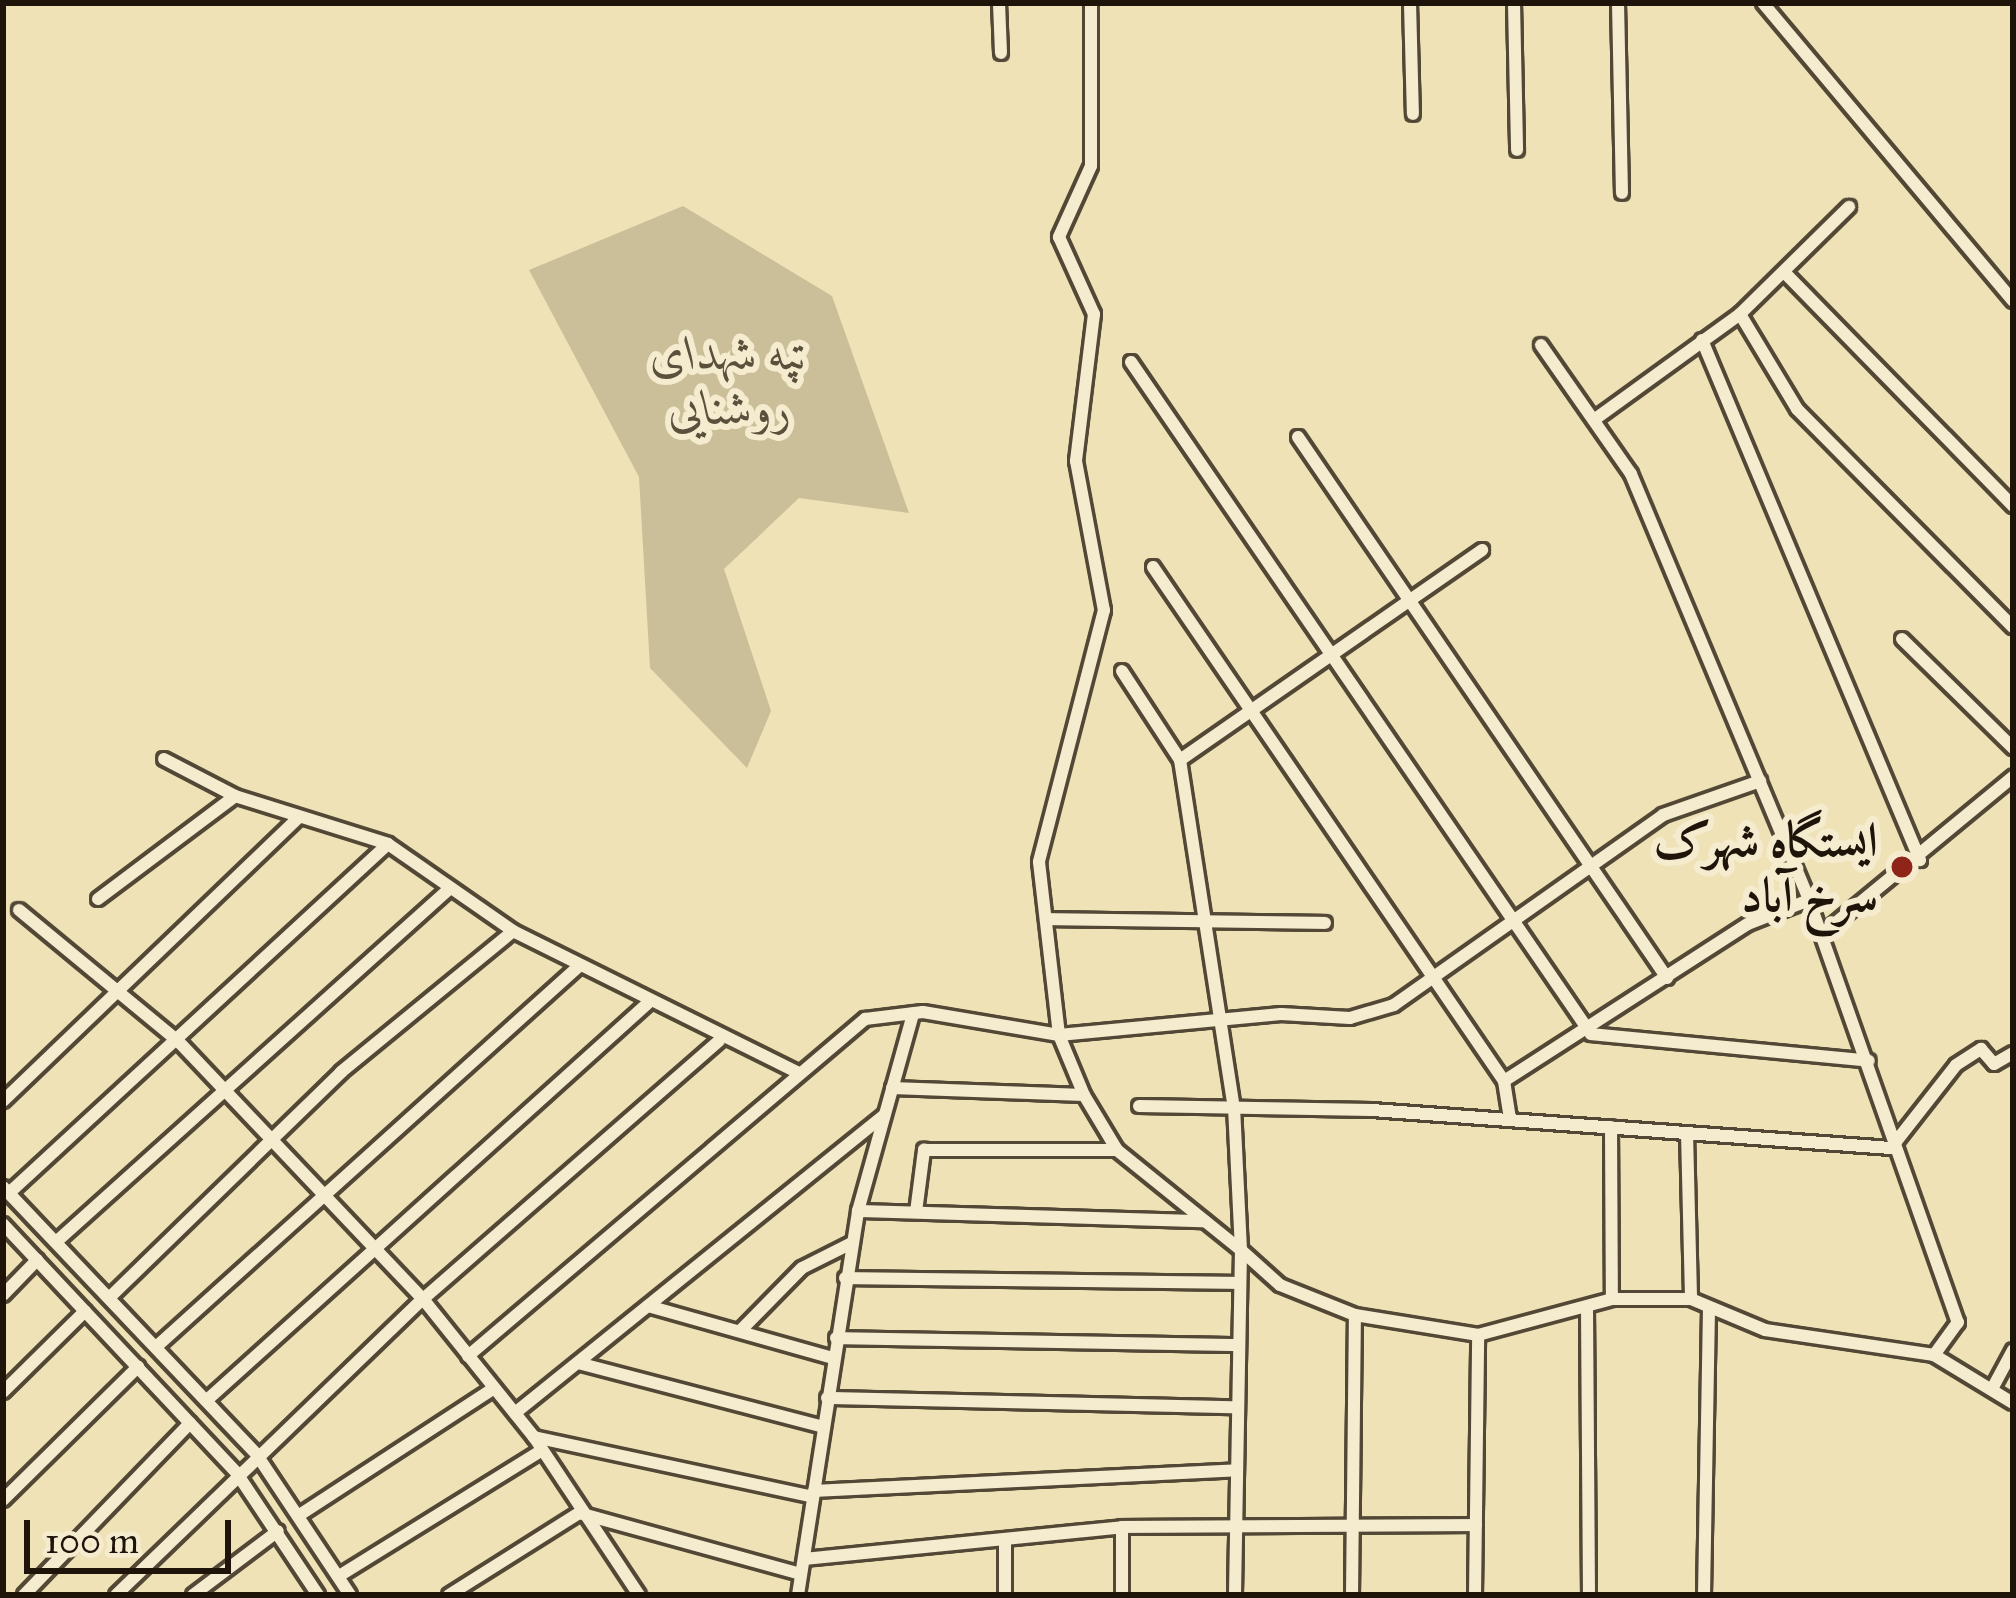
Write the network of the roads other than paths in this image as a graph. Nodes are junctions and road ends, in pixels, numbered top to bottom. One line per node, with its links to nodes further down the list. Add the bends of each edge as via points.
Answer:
1 (999, 3): 7 (street)
2 (1091, 3): 43 (street, via 1090,166 1059,237 1094,314 1076,461 1104,610 1039,862)
3 (1410, 3): 8 (street)
4 (1514, 3): 9 (street)
5 (1618, 3): 10 (street)
6 (1763, 3): 13 (street)
7 (1001, 53)
8 (1413, 114)
9 (1516, 149)
10 (1622, 193)
11 (1849, 207): 12 (street)
12 (1786, 274): 14 (street); 20 (street)
13 (2013, 301)
14 (1740, 314): 15 (street); 24 (street, via 1797,410)
15 (1702, 340): 18 (street); 37 (street)
16 (1541, 345): 18 (street)
17 (1131, 362): 26 (street)
18 (1595, 419): 33 (street, via 1630,474)
19 (1298, 437): 23 (street)
20 (2013, 506)
21 (1482, 550): 23 (street)
22 (1153, 566): 28 (street)
23 (1408, 601): 26 (street); 38 (street)
24 (2013, 627)
25 (1902, 639): 29 (street)
26 (1330, 654): 28 (street); 44 (street)
27 (1122, 671): 31 (street)
28 (1250, 709): 31 (street); 50 (street)
29 (2013, 748)
30 (164, 758): 34 (street)
31 (1180, 760): 45 (street)
32 (2013, 777): 37 (street)
33 (1760, 781): 38 (street, via 1663,815); 41 (street)
34 (235, 796): 35 (street); 40 (street)
35 (298, 818): 36 (street); 52 (street)
36 (388, 844): 39 (street); 58 (street)
37 (1920, 860): 48 (street)
38 (1595, 864): 44 (street); 51 (street)
39 (449, 889): 47 (street); 65 (street, via 338,979)
40 (98, 899)
41 (1809, 900): 48 (street); 51 (street)
42 (19, 910): 52 (street)
43 (1046, 920): 45 (street); 57 (street)
44 (1509, 920): 50 (street); 56 (street)
45 (1203, 922): 46 (street); 55 (street)
46 (1325, 923)
47 (513, 931): 49 (street); 74 (street, via 341,1072)
48 (1821, 934): 61 (street)
49 (579, 966): 53 (street); 78 (street)
50 (1430, 973): 55 (street, via 1394,1005 1350,1018); 63 (street)
51 (1666, 978): 56 (street)
52 (117, 989): 58 (street); 67 (street)
53 (648, 1004): 59 (street); 85 (street)
54 (913, 1015): 57 (street); 62 (street, via 865,1019); 64 (street)
55 (1213, 1019): 57 (street); 69 (street)
56 (1585, 1029): 61 (street); 63 (street)
57 (1059, 1034): 66 (street)
58 (178, 1040): 65 (street); 77 (street)
59 (719, 1041): 62 (street); 92 (street)
60 (2013, 1053): 75 (street, via 1994,1064 1981,1049 1956,1066)
61 (1869, 1061): 75 (street)
62 (800, 1072): 106 (street)
63 (1504, 1081): 71 (street)
64 (892, 1088): 66 (street); 70 (street)
65 (229, 1090): 74 (street); 83 (street)
66 (1084, 1095): 76 (street)
67 (3, 1101)
68 (1139, 1106): 69 (street)
69 (1234, 1107): 71 (street); 86 (street)
70 (885, 1114): 79 (street); 95 (street)
71 (1510, 1120): 72 (street)
72 (1611, 1127): 73 (street); 93 (street)
73 (1687, 1132): 75 (street); 94 (street)
74 (280, 1142): 78 (street); 91 (street)
75 (1891, 1148): 107 (street, via 1958,1322)
76 (1117, 1150): 80 (street, via 924,1150); 81 (street)
77 (6, 1190): 83 (street)
78 (323, 1190): 85 (street); 104 (street)
79 (858, 1210): 80 (street); 84 (street)
80 (916, 1212): 81 (street)
81 (1206, 1221): 86 (street)
82 (3, 1224): 87 (street)
83 (56, 1242): 91 (street)
84 (852, 1243): 88 (street); 100 (street, via 802,1268)
85 (376, 1247): 92 (street); 115 (street)
86 (1241, 1250): 89 (street); 99 (street, via 1280,1285)
87 (37, 1260): 90 (street); 98 (street)
88 (845, 1278): 89 (street); 102 (street)
89 (1240, 1283): 103 (street)
90 (3, 1295)
91 (109, 1298): 104 (street)
92 (423, 1299): 106 (street); 123 (street)
93 (1612, 1299): 94 (street); 96 (street)
94 (1691, 1299): 97 (street)
95 (648, 1306): 100 (street); 109 (street)
96 (1588, 1309): 101 (street); 152 (street)
97 (1709, 1310): 107 (street, via 1765,1330); 153 (street)
98 (85, 1311): 110 (street); 113 (street)
99 (1355, 1315): 101 (street); 131 (street)
100 (740, 1331): 108 (street)
101 (1478, 1335): 132 (street)
102 (836, 1338): 103 (street); 108 (street)
103 (1239, 1345): 117 (street)
104 (156, 1347): 115 (street)
105 (2013, 1351): 112 (street)
106 (468, 1355): 111 (street)
107 (1934, 1355): 112 (street)
108 (833, 1358): 114 (street)
109 (578, 1363): 118 (street); 120 (street)
110 (138, 1367): 119 (street); 127 (street)
111 (494, 1388): 118 (street); 128 (street)
112 (1992, 1389): 116 (street)
113 (3, 1392)
114 (827, 1398): 117 (street); 120 (street)
115 (207, 1400): 123 (street)
116 (2013, 1403)
117 (1237, 1407): 124 (street)
118 (515, 1413): 121 (street)
119 (190, 1423): 125 (street); 140 (street)
120 (823, 1427): 126 (street)
121 (534, 1436): 122 (street); 126 (street)
122 (542, 1450): 129 (street); 138 (street)
123 (257, 1455): 125 (street); 128 (street)
124 (1236, 1469): 126 (street); 130 (street)
125 (236, 1472): 134 (street); 141 (street)
126 (813, 1494): 136 (street)
127 (3, 1500)
128 (301, 1514): 138 (street)
129 (579, 1514): 137 (street); 144 (street); 145 (street)
130 (1234, 1526): 131 (street); 133 (street); 149 (street)
131 (1352, 1526): 132 (street); 150 (street)
132 (1476, 1526): 151 (street)
133 (1122, 1527): 135 (street); 148 (street)
134 (278, 1531): 139 (street); 142 (street)
135 (1005, 1539): 136 (street); 147 (street)
136 (804, 1558): 137 (street)
137 (801, 1574): 146 (street)
138 (339, 1576): 143 (street)
139 (315, 1594)
140 (24, 1595)
141 (116, 1595)
142 (193, 1595)
143 (350, 1595)
144 (448, 1595)
145 (639, 1595)
146 (798, 1595)
147 (1005, 1595)
148 (1122, 1595)
149 (1234, 1595)
150 (1352, 1595)
151 (1475, 1595)
152 (1589, 1595)
153 (1704, 1595)

